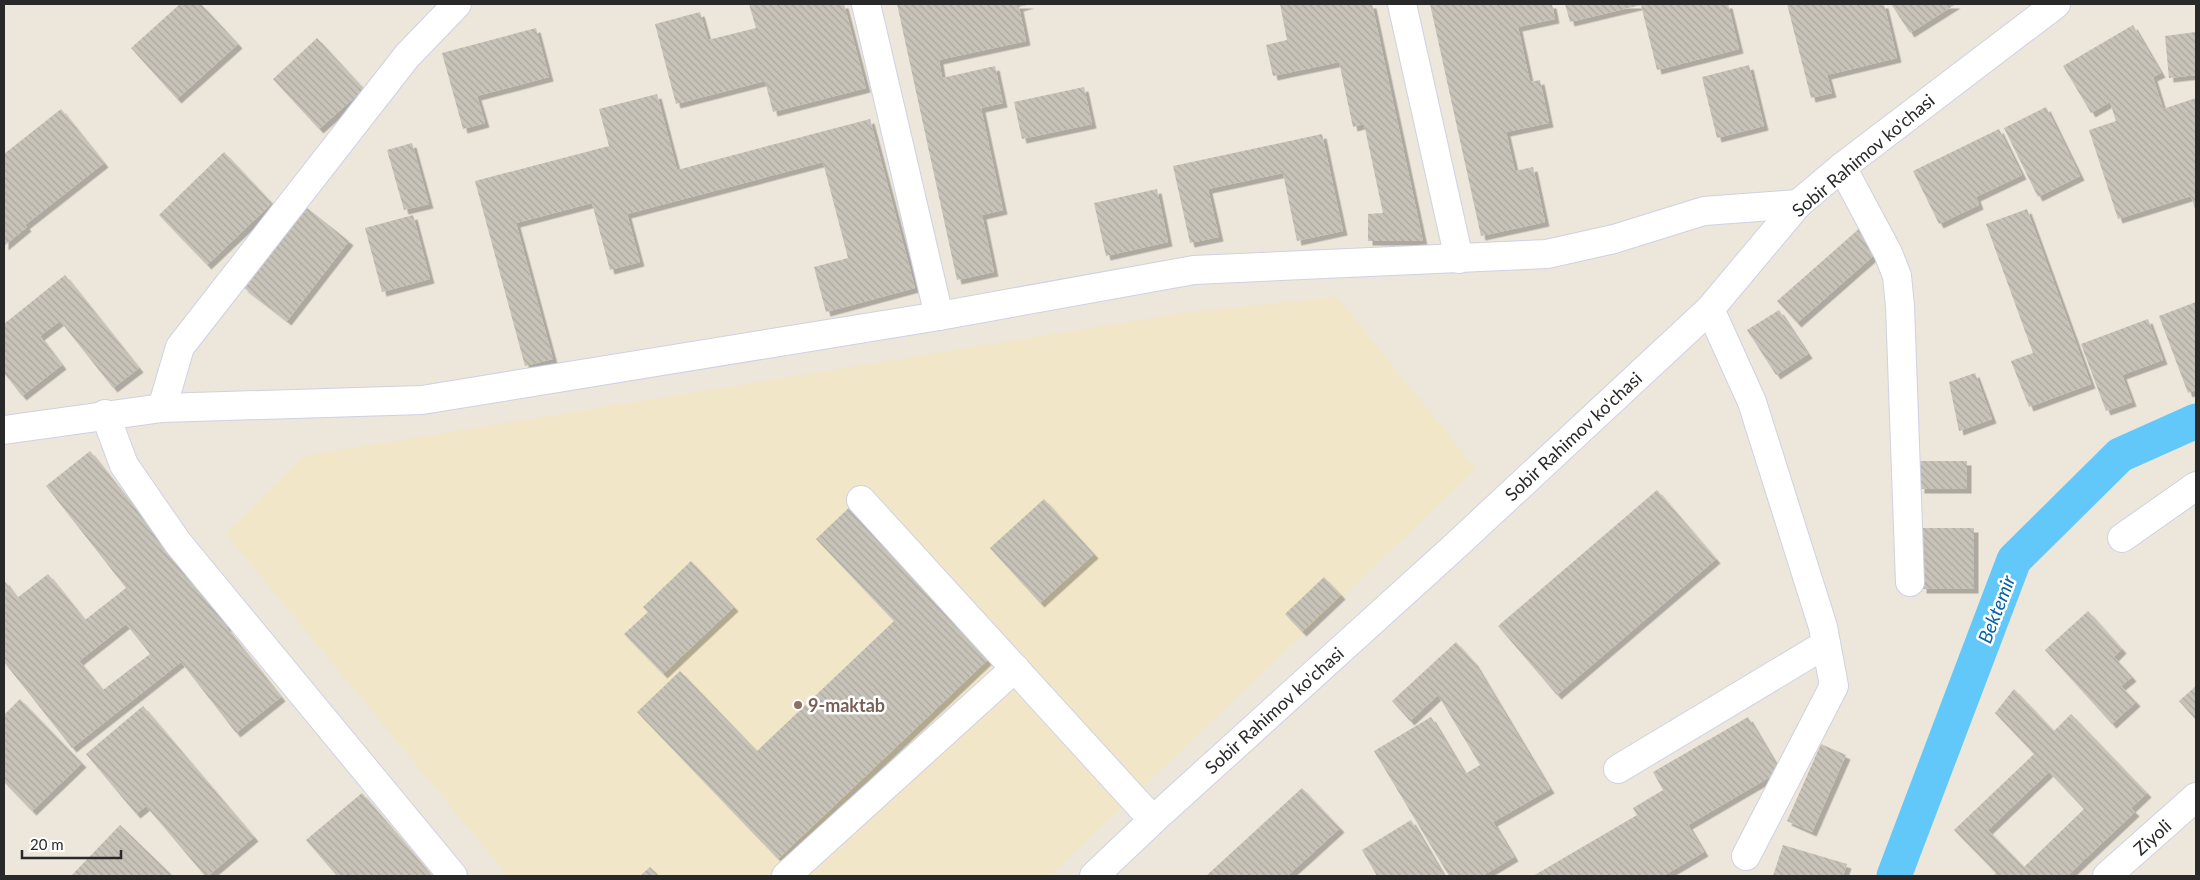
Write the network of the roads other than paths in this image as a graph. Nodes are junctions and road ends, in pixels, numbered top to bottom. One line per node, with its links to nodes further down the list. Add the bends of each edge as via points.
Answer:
1 (457, 4): 10 (street, via 406,56 180,347)
2 (866, 4): 9 (street)
3 (1402, 4): 7 (street)
4 (2056, 4): 5 (street, Sobir Rahimov ko'chasi)
5 (1842, 167): 6 (street, Sobir Rahimov ko'chasi); 16 (street, via 1897,276)
6 (1798, 204): 7 (street, via 1704,211 1614,239 1547,254); 8 (street, Sobir Rahimov ko'chasi)
7 (1459, 259): 9 (street, via 1194,270)
8 (1710, 309): 17 (street, via 1752,402); 21 (street, Sobir Rahimov ko'chasi)
9 (939, 316): 10 (street, via 422,400)
10 (162, 408): 11 (street)
11 (105, 414): 12 (street); 23 (street, via 124,465 178,543)
12 (4, 430)
13 (2196, 486): 15 (street)
14 (860, 500): 18 (street)
15 (2122, 538)
16 (1910, 582)
17 (1826, 644): 19 (street); 22 (street, via 1834,686)
18 (1015, 668): 21 (street); 24 (street)
19 (1618, 768)
20 (2196, 797): 26 (street, Ziyoli)
21 (1153, 820): 25 (street, Sobir Rahimov ko'chasi)
22 (1746, 856)
23 (453, 876)
24 (786, 876)
25 (1094, 876)
26 (2107, 876)

